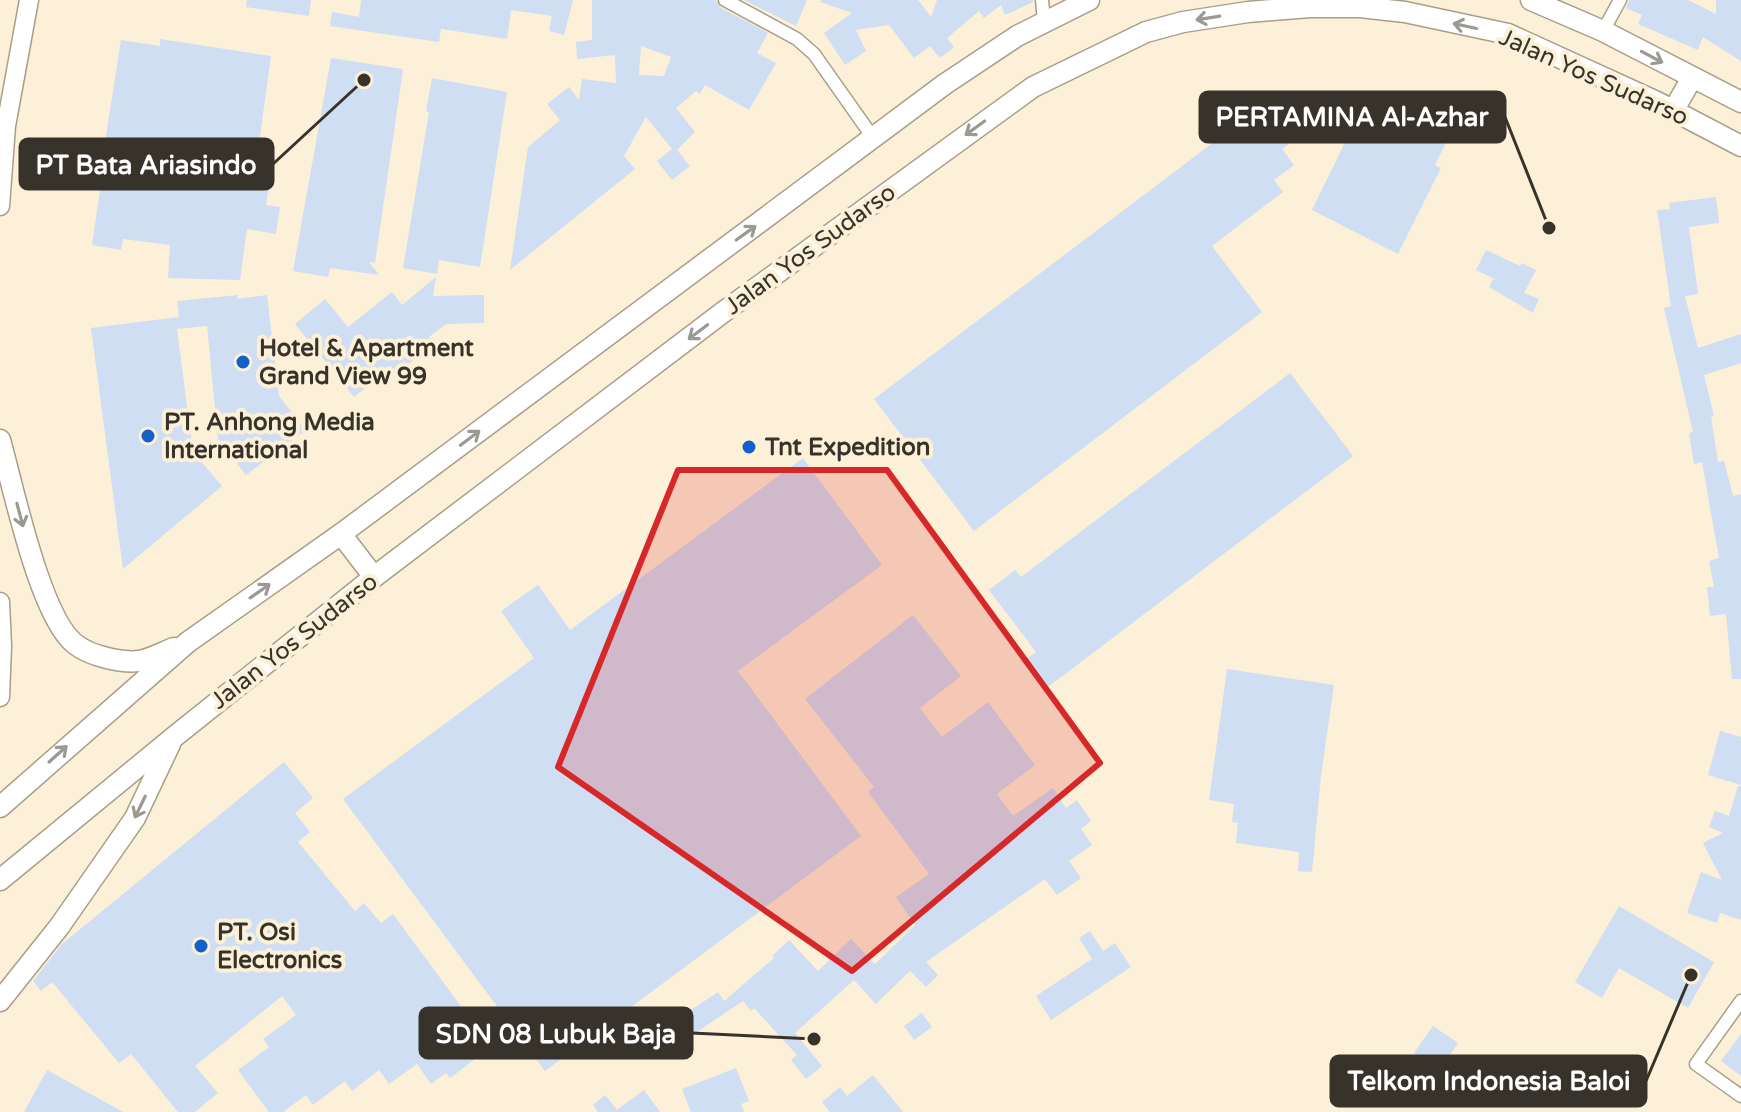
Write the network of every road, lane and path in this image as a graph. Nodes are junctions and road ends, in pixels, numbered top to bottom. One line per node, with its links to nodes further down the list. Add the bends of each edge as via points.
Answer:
1 (29, 0): 14 (main road, via 6,126)
2 (725, 0): 12 (street, via 797,39 814,54)
3 (1042, 0): 7 (street)
4 (1089, 0): 7 (main road, Jalan Yos Sudarso)
5 (1531, 0): 8 (main road, Jalan Yos Sudarso)
6 (1620, 0): 8 (street)
7 (1044, 21): 12 (main road, Jalan Yos Sudarso, via 945,84)
8 (1603, 31): 9 (main road, Jalan Yos Sudarso, one-way to 9)
9 (1692, 78): 10 (main road, Jalan Yos Sudarso); 11 (main road)
10 (1741, 102)
11 (1673, 111): 13 (main road, Jalan Yos Sudarso); 17 (main road, Jalan Yos Sudarso, one-way to 17, via 1508,34 1405,12 1360,7 1263,11 1146,32 1046,80 998,111)
12 (874, 139): 16 (main road, Jalan Yos Sudarso, one-way to 12)
13 (1741, 146)
14 (0, 206)
15 (0, 440): 19 (main road, one-way to 19, via 47,603 65,634 88,652 139,661)
16 (341, 534): 17 (main road); 19 (main road, Jalan Yos Sudarso, one-way to 16)
17 (374, 577): 21 (main road, Jalan Yos Sudarso)
18 (0, 602): 20 (main road)
19 (188, 642): 22 (main road, Jalan Yos Sudarso, one-way to 19)
20 (0, 697)
21 (174, 737): 23 (main road, Jalan Yos Sudarso); 24 (main road, one-way to 24, via 135,818)
22 (0, 807)
23 (0, 880)
24 (0, 1001)
25 (1741, 1001): 26 (street, via 1696,1064)
26 (1741, 1096)

